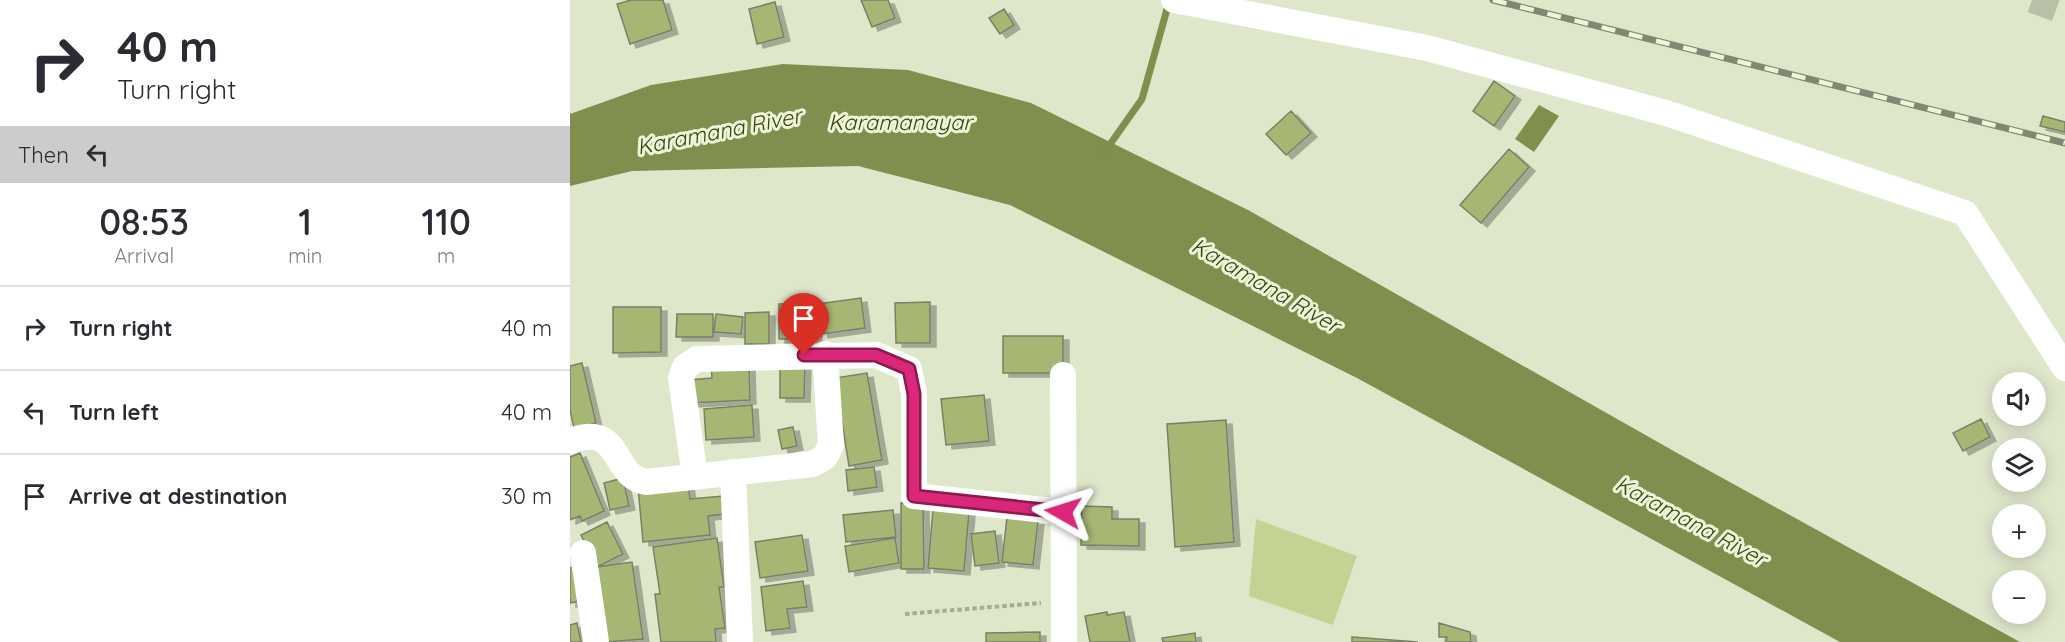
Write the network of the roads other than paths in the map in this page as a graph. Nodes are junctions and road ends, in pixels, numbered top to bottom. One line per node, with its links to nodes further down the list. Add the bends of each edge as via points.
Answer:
1 (1174, 0): 3 (street, via 1427,48 1666,113 1965,213)
2 (825, 354): 6 (street, via 831,445 825,457 813,464); 7 (street, via 697,359 685,367 681,378); 8 (street, via 876,355 909,369 914,394 914,496)
3 (2065, 368)
4 (1063, 375): 8 (street)
5 (570, 441): 7 (street, via 606,440 626,473 636,480)
6 (733, 472): 7 (street); 11 (street)
7 (694, 477)
8 (1063, 512): 12 (street)
9 (583, 553): 10 (street)
10 (596, 642)
11 (740, 642)
12 (1064, 642)

